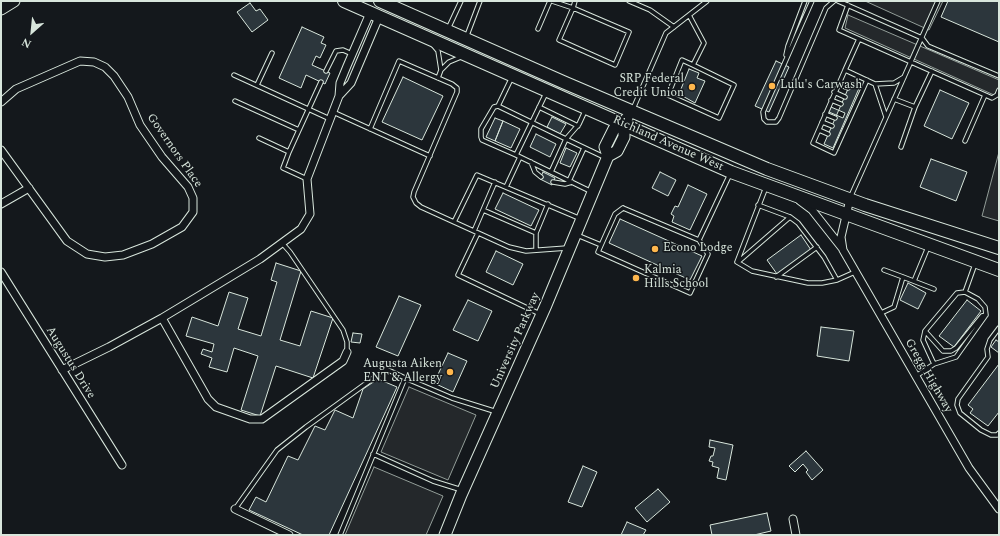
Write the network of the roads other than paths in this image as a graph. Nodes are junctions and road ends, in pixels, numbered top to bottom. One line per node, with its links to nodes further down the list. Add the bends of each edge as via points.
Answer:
1 (14, 1): 17 (street)
2 (344, 1): 18 (main road, Richland Avenue West)
3 (380, 1): 22 (main road, Richland Avenue West)
4 (460, 1): 22 (lane)
5 (480, 1): 24 (lane)
6 (551, 1): 16 (lane); 21 (lane)
7 (575, 1): 16 (lane)
8 (629, 1): 20 (lane, via 650,10)
9 (707, 1): 19 (lane)
10 (805, 1): 30 (lane)
11 (812, 1): 30 (lane)
12 (834, 1): 30 (lane, via 826,8 779,118 771,123 764,119 763,112)
13 (838, 1): 15 (lane)
14 (938, 1): 25 (lane)
15 (848, 5): 25 (lane); 26 (lane, via 839,30)
16 (573, 8): 16 (lane, via 559,40 616,65 629,32)
17 (1, 9)
18 (375, 15): 23 (main road, Richland Avenue West); 28 (street); 52 (street, via 351,83)
19 (689, 15): 20 (lane); 32 (lane, via 704,43)
20 (674, 27): 64 (lane, via 666,32)
21 (538, 29)
22 (448, 31): 24 (main road, Richland Avenue West)
23 (422, 35): 29 (main road, Richland Avenue West); 33 (lane, via 438,51)
24 (465, 38): 64 (main road, Richland Avenue West)
25 (922, 38): 31 (lane); 39 (lane, via 928,46)
26 (859, 39): 31 (lane); 34 (lane)
27 (272, 53): 46 (lane)
28 (352, 54): 35 (lane, via 343,50 336,51); 52 (street, via 340,83)
29 (468, 55): 33 (lane, via 449,62); 38 (main road, Richland Avenue West)
30 (785, 60)
31 (911, 62): 36 (lane); 40 (lane)
32 (693, 65): 32 (lane, via 682,60 668,95 719,118 734,85)
33 (441, 70): 41 (lane)
34 (845, 70): 42 (lane); 44 (lane)
35 (326, 71)
36 (932, 71): 51 (lane); 61 (lane)
37 (234, 75): 46 (lane)
38 (513, 75): 48 (main road, Richland Avenue West); 59 (lane)
39 (999, 76)
40 (904, 77): 45 (lane, via 894,83); 54 (lane)
41 (438, 78): 74 (lane, via 399,61); 85 (lane, via 452,84 457,88 457,92)
42 (867, 80): 45 (lane); 76 (lane, via 834,153 813,143)
43 (321, 82): 63 (lane)
44 (838, 84): 47 (lane); 50 (lane)
45 (875, 84): 68 (lane)
46 (257, 86): 63 (lane)
47 (848, 88)
48 (547, 90): 60 (lane); 62 (main road, Richland Avenue West)
49 (999, 90): 51 (lane, via 992,98)
50 (834, 92): 53 (lane); 55 (lane)
51 (985, 95): 80 (lane)
52 (339, 96): 66 (street)
53 (845, 97)
54 (894, 99): 61 (lane); 68 (lane)
55 (831, 100): 58 (lane); 65 (lane)
56 (235, 101): 75 (lane)
57 (1, 102): 98 (street, Governors Place, via 16,89 80,61 100,64 114,76 128,97 140,125 162,157 188,187 194,204 190,217 182,226 152,244 123,254 95,256 80,251 67,241)
58 (842, 104)
59 (498, 106): 69 (lane); 86 (lane, via 494,107 481,129 482,140)
60 (539, 107): 69 (lane); 72 (lane)
61 (915, 107): 81 (lane)
62 (586, 108): 71 (main road, Richland Avenue West); 72 (lane)
63 (309, 109): 66 (lane); 75 (lane)
64 (632, 111): 71 (street, University Parkway); 101 (main road, Richland Avenue West, via 767,169)
65 (825, 114): 67 (lane); 70 (lane)
66 (331, 115): 74 (lane); 92 (street)
67 (835, 118)
68 (886, 118): 101 (lane)
69 (531, 122): 79 (lane); 86 (lane)
70 (822, 122): 73 (lane); 76 (lane)
71 (624, 123): 87 (street, University Parkway, via 614,129 605,147); 90 (main road, Richland Avenue West)
72 (578, 126): 79 (lane)
73 (832, 126)
74 (370, 129): 85 (lane)
75 (299, 130): 84 (lane)
76 (818, 130): 77 (lane)
77 (828, 134)
78 (259, 138): 84 (lane)
79 (566, 139): 82 (lane); 89 (lane)
80 (965, 141)
81 (901, 147)
82 (584, 148): 87 (lane); 93 (lane)
83 (1, 150): 98 (street, Governors Place)
84 (290, 152): 92 (lane, via 283,168)
85 (430, 156): 109 (lane, via 413,197 421,207)
86 (518, 156): 88 (lane); 97 (lane)
87 (608, 157): 100 (street, University Parkway)
88 (531, 162): 89 (lane); 91 (lane, via 535,172)
89 (551, 172): 93 (lane)
90 (731, 172): 96 (main road, Richland Avenue West); 113 (lane)
91 (541, 176)
92 (307, 179): 114 (street, via 310,214 301,229)
93 (570, 181): 95 (lane, via 565,184); 100 (lane)
94 (495, 182): 97 (lane); 105 (lane); 109 (lane, via 478,175)
95 (553, 182)
96 (767, 185): 99 (main road, Richland Avenue West); 104 (lane)
97 (506, 187): 103 (lane)
98 (29, 188): 102 (street)
99 (779, 189): 106 (main road, Richland Avenue West); 121 (street, Gregg Highway, via 798,198 812,210)
100 (593, 193): 108 (street, University Parkway)
101 (850, 199): 106 (street, Gregg Highway); 119 (main road, Richland Avenue West)
102 (1, 204)
103 (548, 204): 108 (lane); 111 (lane)
104 (758, 205): 107 (lane); 122 (lane)
105 (483, 210): 110 (lane); 111 (lane)
106 (846, 214): 116 (main road, Richland Avenue West); 121 (street, Gregg Highway, via 841,237)
107 (790, 217): 117 (lane, via 804,229); 122 (lane)
108 (582, 219): 112 (street, University Parkway)
109 (454, 222): 110 (lane)
110 (476, 232): 120 (lane, via 509,247 526,251); 134 (lane, via 458,275)
111 (536, 233): 120 (lane)
112 (576, 234): 115 (lane); 118 (street, University Parkway)
113 (699, 240): 115 (lane, via 623,208 615,214); 115 (lane, via 708,254 690,293 598,252)
114 (282, 243): 137 (street); 140 (lane, via 343,330)
115 (600, 245)
116 (929, 246): 123 (main road, Richland Avenue West); 131 (lane)
117 (816, 247): 128 (lane); 130 (lane)
118 (570, 248): 120 (lane); 134 (street, University Parkway)
119 (999, 248)
120 (536, 250)
121 (843, 250): 127 (street, Gregg Highway)
122 (737, 262): 128 (lane, via 752,271)
123 (976, 263): 125 (main road, Richland Avenue West); 133 (lane)
124 (884, 270): 129 (lane)
125 (999, 270)
126 (1, 272): 142 (street, Augustus Drive)
127 (855, 272): 130 (lane); 135 (street, Gregg Highway)
128 (776, 276): 130 (lane, via 808,283)
129 (903, 277): 131 (lane); 135 (lane, via 894,307)
130 (837, 280)
131 (914, 281): 132 (lane)
132 (934, 289)
133 (965, 292): 136 (lane, via 978,299 985,307); 139 (lane, via 957,293)
134 (541, 314): 145 (street, University Parkway)
135 (879, 314): 143 (street, Gregg Highway)
136 (986, 315): 139 (lane, via 982,316 951,351 943,351); 141 (lane, via 956,357)
137 (162, 318): 140 (street, via 208,399 216,407 250,419 262,419 343,360); 142 (street)
138 (999, 328): 146 (lane, via 990,340 988,357 958,399 957,405 960,413 981,430 991,435)
139 (925, 331): 141 (lane, via 923,340)
140 (347, 352)
141 (934, 364): 143 (lane)
142 (62, 370): 148 (street, Augustus Drive)
143 (916, 376): 151 (street, Gregg Highway, via 969,468)
144 (405, 378): 145 (lane, via 452,398); 147 (lane); 150 (lane, via 386,369 306,427 278,450)
145 (498, 412): 149 (street, University Parkway)
146 (999, 432)
147 (374, 454): 149 (lane, via 433,481); 154 (lane)
148 (122, 465)
149 (463, 490): 155 (street, University Parkway)
150 (235, 509): 153 (street)
151 (999, 509)
152 (792, 519): 156 (street)
153 (289, 535)
154 (340, 535)
155 (445, 535)
156 (796, 535)

